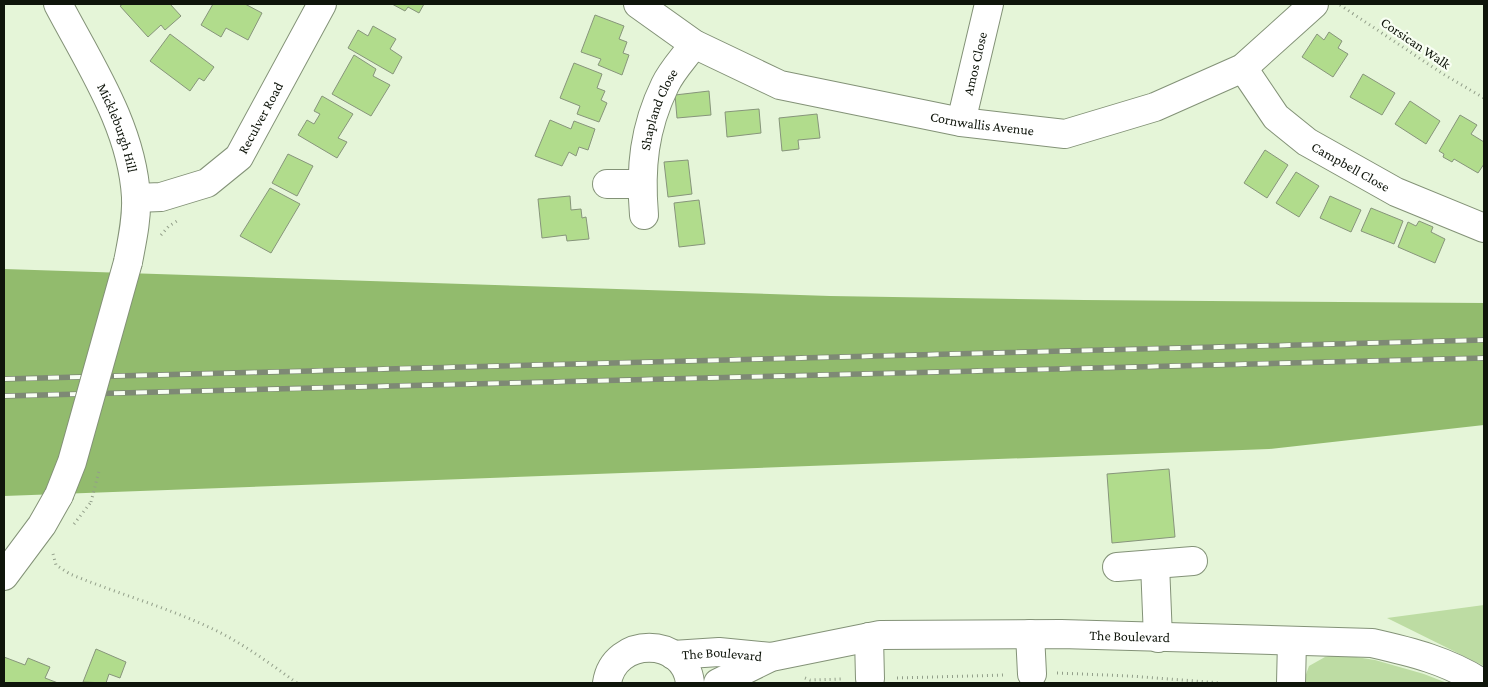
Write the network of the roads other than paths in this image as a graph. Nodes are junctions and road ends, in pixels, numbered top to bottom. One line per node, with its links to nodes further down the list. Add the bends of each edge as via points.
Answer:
1 (58, 4): 11 (street, Mickleburgh Hill, via 113,107 131,157)
2 (322, 4): 11 (street, Reculver Road, via 239,157 207,183 161,197)
3 (638, 4): 6 (street, Cornwallis Avenue)
4 (989, 4): 8 (street, Amos Close)
5 (1314, 4): 7 (street, Cornwallis Avenue)
6 (694, 44): 8 (street, Cornwallis Avenue, via 780,85); 10 (street, Shapland Close, via 666,83 654,114 644,149)
7 (1243, 68): 8 (street, Cornwallis Avenue, via 1155,107 1064,134); 13 (street, Campbell Close, via 1276,117 1307,142 1396,192)
8 (961, 122)
9 (607, 184): 10 (street)
10 (642, 184): 12 (street, Shapland Close)
11 (136, 198): 17 (street, Mickleburgh Hill, bridge, via 135,227 128,262 72,462 42,525)
12 (644, 215)
13 (1484, 228)
14 (1193, 561): 15 (street)
15 (1155, 564): 16 (street); 20 (street)
16 (1117, 567)
17 (4, 576)
18 (1030, 634): 19 (street, The Boulevard); 20 (street, The Boulevard); 24 (street)
19 (869, 637): 23 (street, The Boulevard); 25 (street)
20 (1158, 638): 21 (street, The Boulevard)
21 (1292, 641): 29 (street); 30 (street, The Boulevard, via 1372,643 1421,654 1466,672)
22 (673, 655): 23 (street, The Boulevard, via 719,652); 26 (street, via 659,648 644,647 629,652 617,660); 27 (street, via 684,666)
23 (780, 656): 28 (street, The Boulevard)
24 (1032, 674)
25 (870, 679)
26 (602, 680)
27 (690, 683)
28 (718, 683)
29 (1290, 683)
30 (1482, 683)

